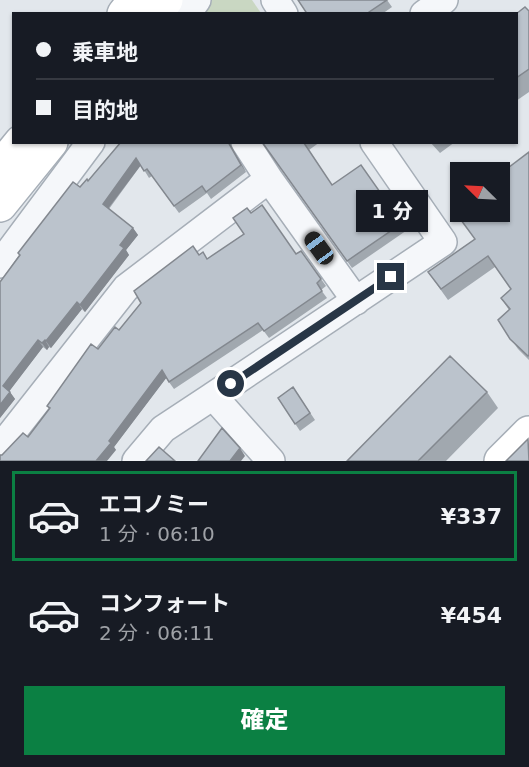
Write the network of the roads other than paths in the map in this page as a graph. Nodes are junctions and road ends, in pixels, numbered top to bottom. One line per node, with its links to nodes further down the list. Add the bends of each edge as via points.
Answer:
1 (135, 0): 3 (street)
2 (166, 0): 4 (street)
3 (126, 12)
4 (157, 12)
5 (19, 144): 10 (street)
6 (49, 144): 12 (street)
7 (90, 144): 13 (street)
8 (246, 144): 11 (street)
9 (375, 144): 14 (street, via 443,242)
10 (0, 168)
11 (269, 179): 14 (street); 17 (street, via 126,288)
12 (0, 205)
13 (0, 264)
14 (356, 301): 15 (street)
15 (213, 396): 18 (street, via 164,429); 19 (street)
16 (529, 433): 20 (street)
17 (0, 448)
18 (136, 461)
19 (271, 461)
20 (501, 461)

